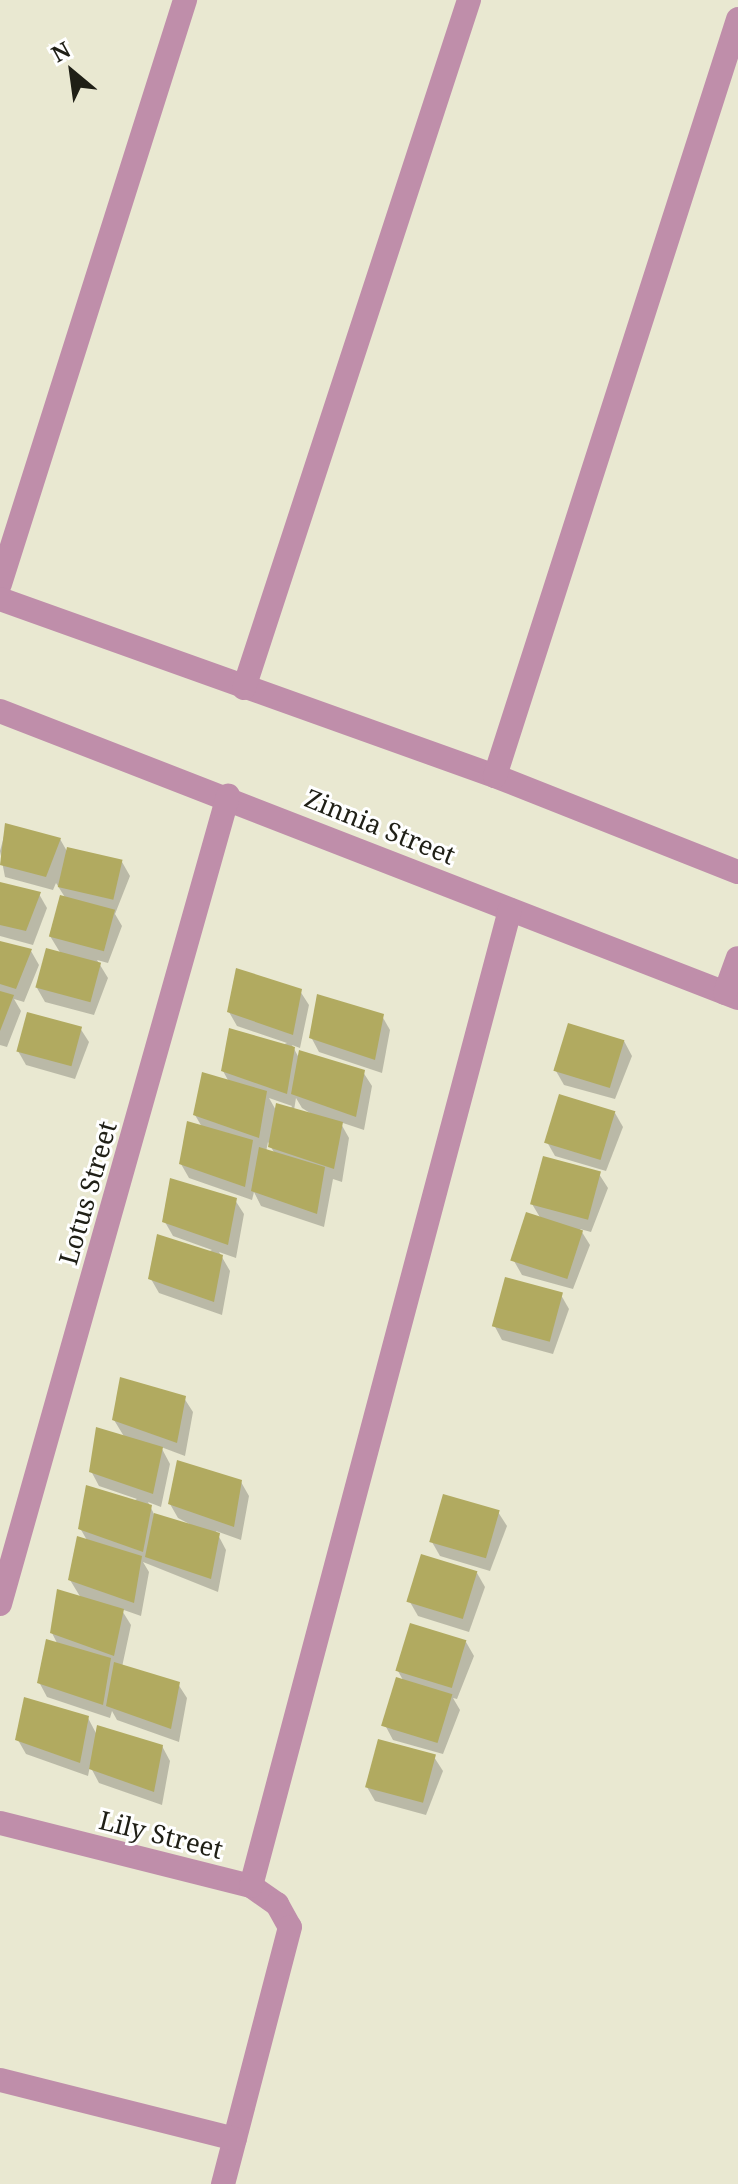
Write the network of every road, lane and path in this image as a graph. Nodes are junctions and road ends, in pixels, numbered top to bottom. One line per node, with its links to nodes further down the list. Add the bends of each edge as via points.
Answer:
1 (185, 0): 4 (street)
2 (469, 0): 6 (street)
3 (738, 19): 8 (street)
4 (0, 584)
5 (0, 599): 6 (street)
6 (244, 688): 8 (street)
7 (0, 711): 9 (street, Zinnia Street)
8 (495, 776): 10 (street)
9 (228, 796): 11 (street, Zinnia Street); 14 (street, Lotus Street)
10 (738, 872)
11 (510, 910): 13 (street, Zinnia Street); 16 (street)
12 (738, 958): 13 (street)
13 (731, 996)
14 (0, 1604)
15 (0, 1823): 16 (street, Lily Street)
16 (251, 1886): 18 (street, Lily Street, via 277,1904 290,1927)
17 (0, 2080): 18 (street)
18 (235, 2139): 19 (street)
19 (223, 2184)

